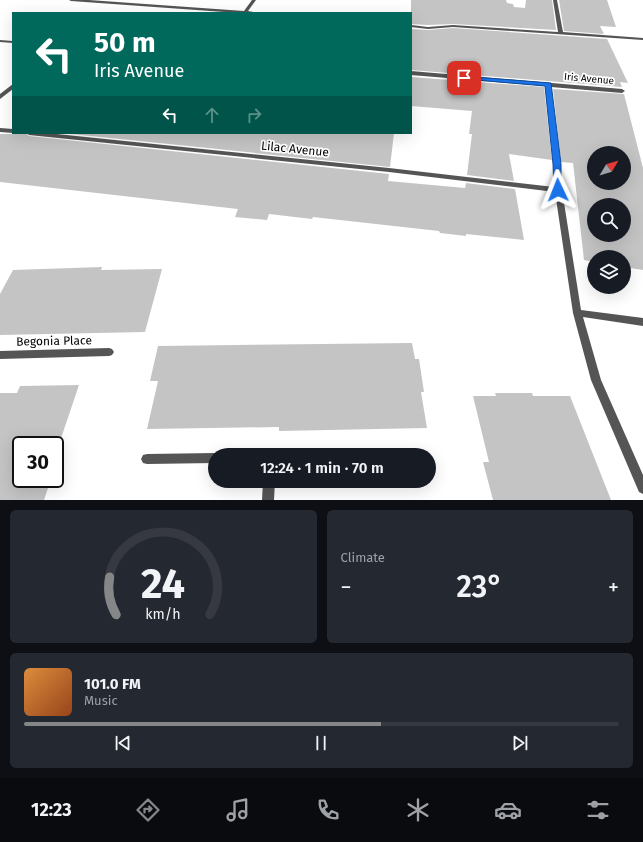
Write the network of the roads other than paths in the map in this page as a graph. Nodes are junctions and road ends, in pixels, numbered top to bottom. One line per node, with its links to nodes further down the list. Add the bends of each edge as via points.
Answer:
1 (72, 0): 4 (street)
2 (254, 0): 4 (street)
3 (555, 0): 6 (street)
4 (245, 12)
5 (412, 26): 6 (street, via 453,26)
6 (561, 34): 7 (street)
7 (643, 39)
8 (0, 41): 9 (street)
9 (12, 42)
10 (412, 74): 11 (street, Iris Avenue)
11 (548, 84): 13 (street, Iris Avenue); 18 (street)
12 (12, 87): 14 (street)
13 (622, 91)
14 (0, 97)
15 (0, 130): 16 (street)
16 (12, 131)
17 (38, 134): 18 (street, Lilac Avenue)
18 (558, 190): 19 (street)
19 (577, 313): 20 (street); 26 (street, via 596,380)
20 (643, 322)
21 (109, 352): 22 (street, Begonia Place)
22 (0, 355)
23 (208, 458): 24 (street)
24 (147, 459)
25 (269, 488): 27 (street)
26 (643, 488)
27 (268, 500)

